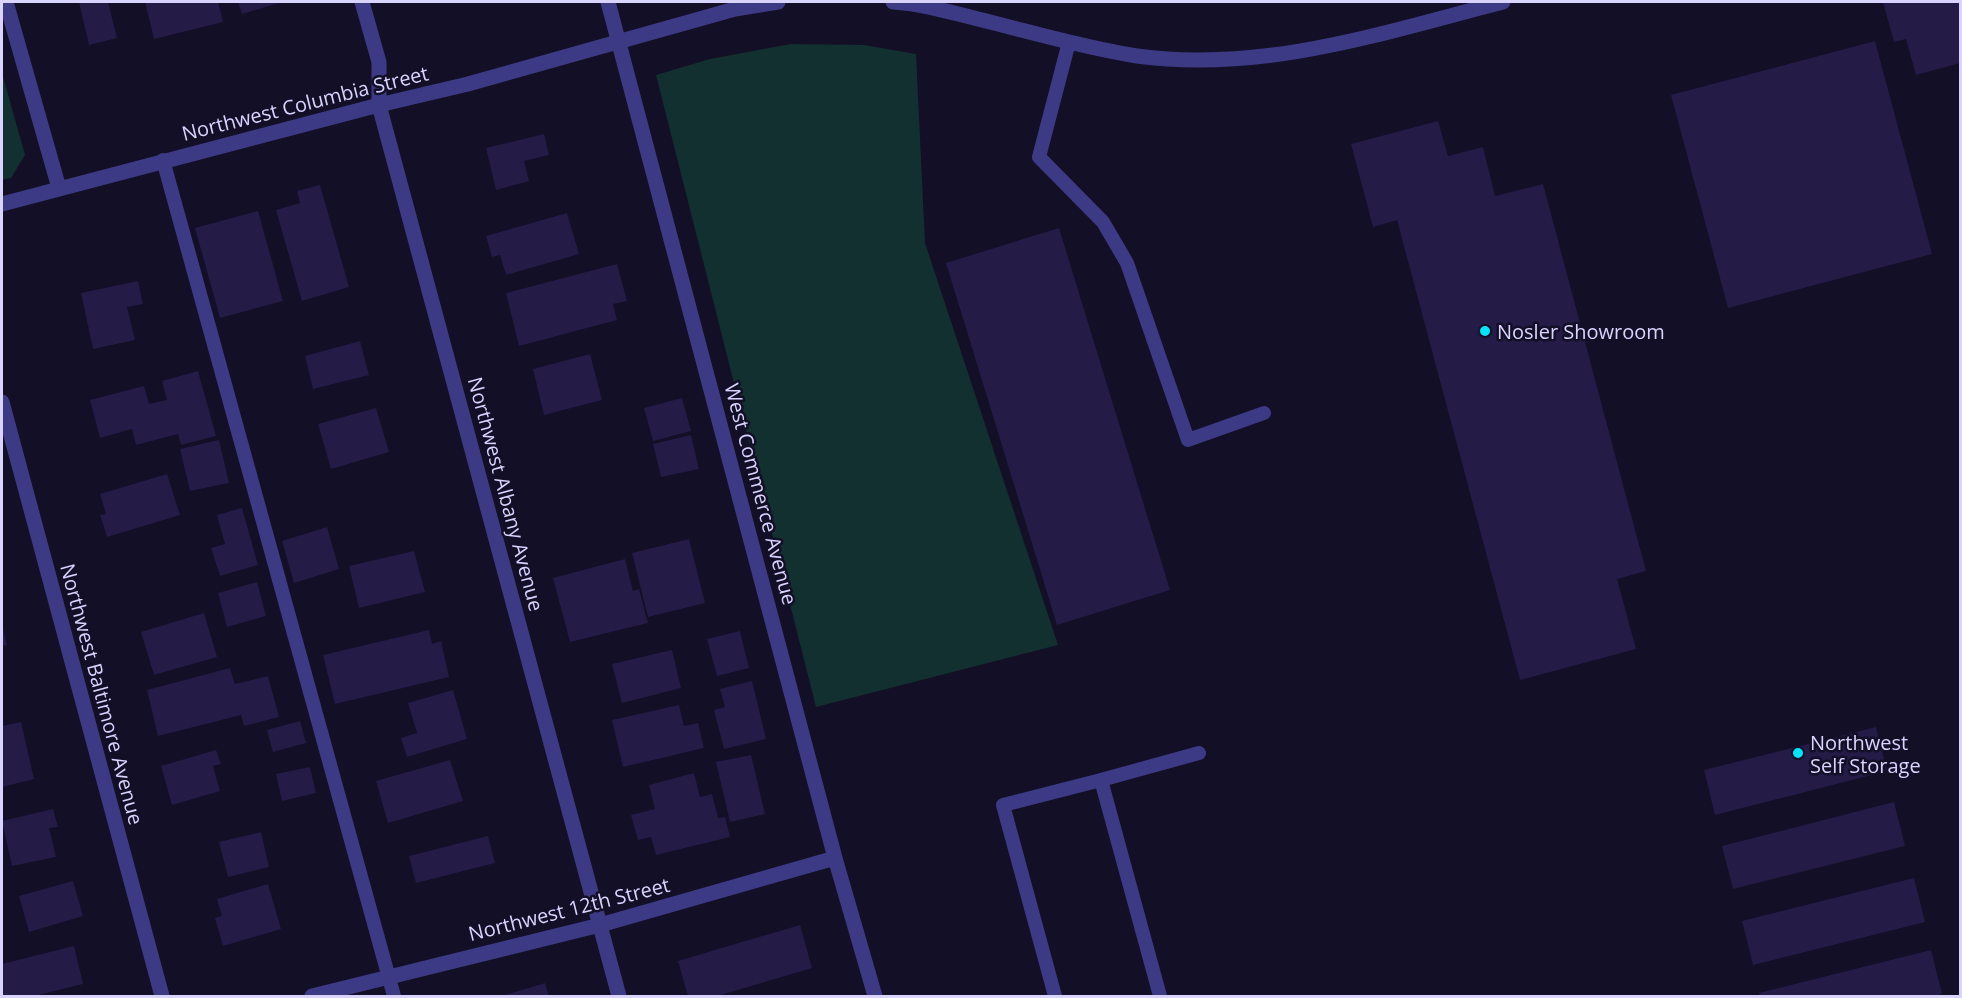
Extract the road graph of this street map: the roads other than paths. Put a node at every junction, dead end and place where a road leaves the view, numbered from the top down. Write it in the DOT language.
graph roads {
  1 [pos="6,2"];
  2 [pos="362,2"];
  3 [pos="608,2"];
  4 [pos="778,2"];
  5 [pos="893,2"];
  6 [pos="1503,2"];
  7 [pos="620,42"];
  8 [pos="1069,42"];
  9 [pos="379,105"];
  10 [pos="163,160"];
  11 [pos="58,188"];
  12 [pos="2,204"];
  13 [pos="2,402"];
  14 [pos="1264,413"];
  15 [pos="1199,753"];
  16 [pos="1101,780"];
  17 [pos="835,858"];
  18 [pos="600,925"];
  19 [pos="389,976"];
  20 [pos="162,996"];
  21 [pos="312,996"];
  22 [pos="394,996"];
  23 [pos="619,996"];
  24 [pos="875,996"];
  25 [pos="1055,996"];
  26 [pos="1160,996"];
  1 -- 11 [label="street"];
  2 -- 9 [label="street, Northwest Albany Avenue"];
  3 -- 7 [label="street, West Commerce Avenue"];
  4 -- 7 [label="street, Northwest Columbia Street"];
  5 -- 8 [label="street"];
  6 -- 8 [label="street"];
  7 -- 9 [label="street, Northwest Columbia Street"];
  7 -- 17 [label="street, West Commerce Avenue"];
  8 -- 14 [label="lane"];
  9 -- 10 [label="street, Northwest Columbia Street"];
  9 -- 18 [label="street, Northwest Albany Avenue"];
  10 -- 11 [label="street, Northwest Columbia Street"];
  10 -- 19 [label="lane"];
  11 -- 12 [label="street, Northwest Columbia Street"];
  13 -- 20 [label="street, Northwest Baltimore Avenue"];
  15 -- 16 [label="lane"];
  16 -- 25 [label="lane"];
  16 -- 26 [label="lane"];
  17 -- 18 [label="street, Northwest 12th Street"];
  17 -- 24 [label="street, West Commerce Avenue"];
  18 -- 19 [label="street, Northwest 12th Street"];
  18 -- 23 [label="street, Northwest Albany Avenue"];
  19 -- 21 [label="street, Northwest 12th Street"];
  19 -- 22 [label="lane"];
}
